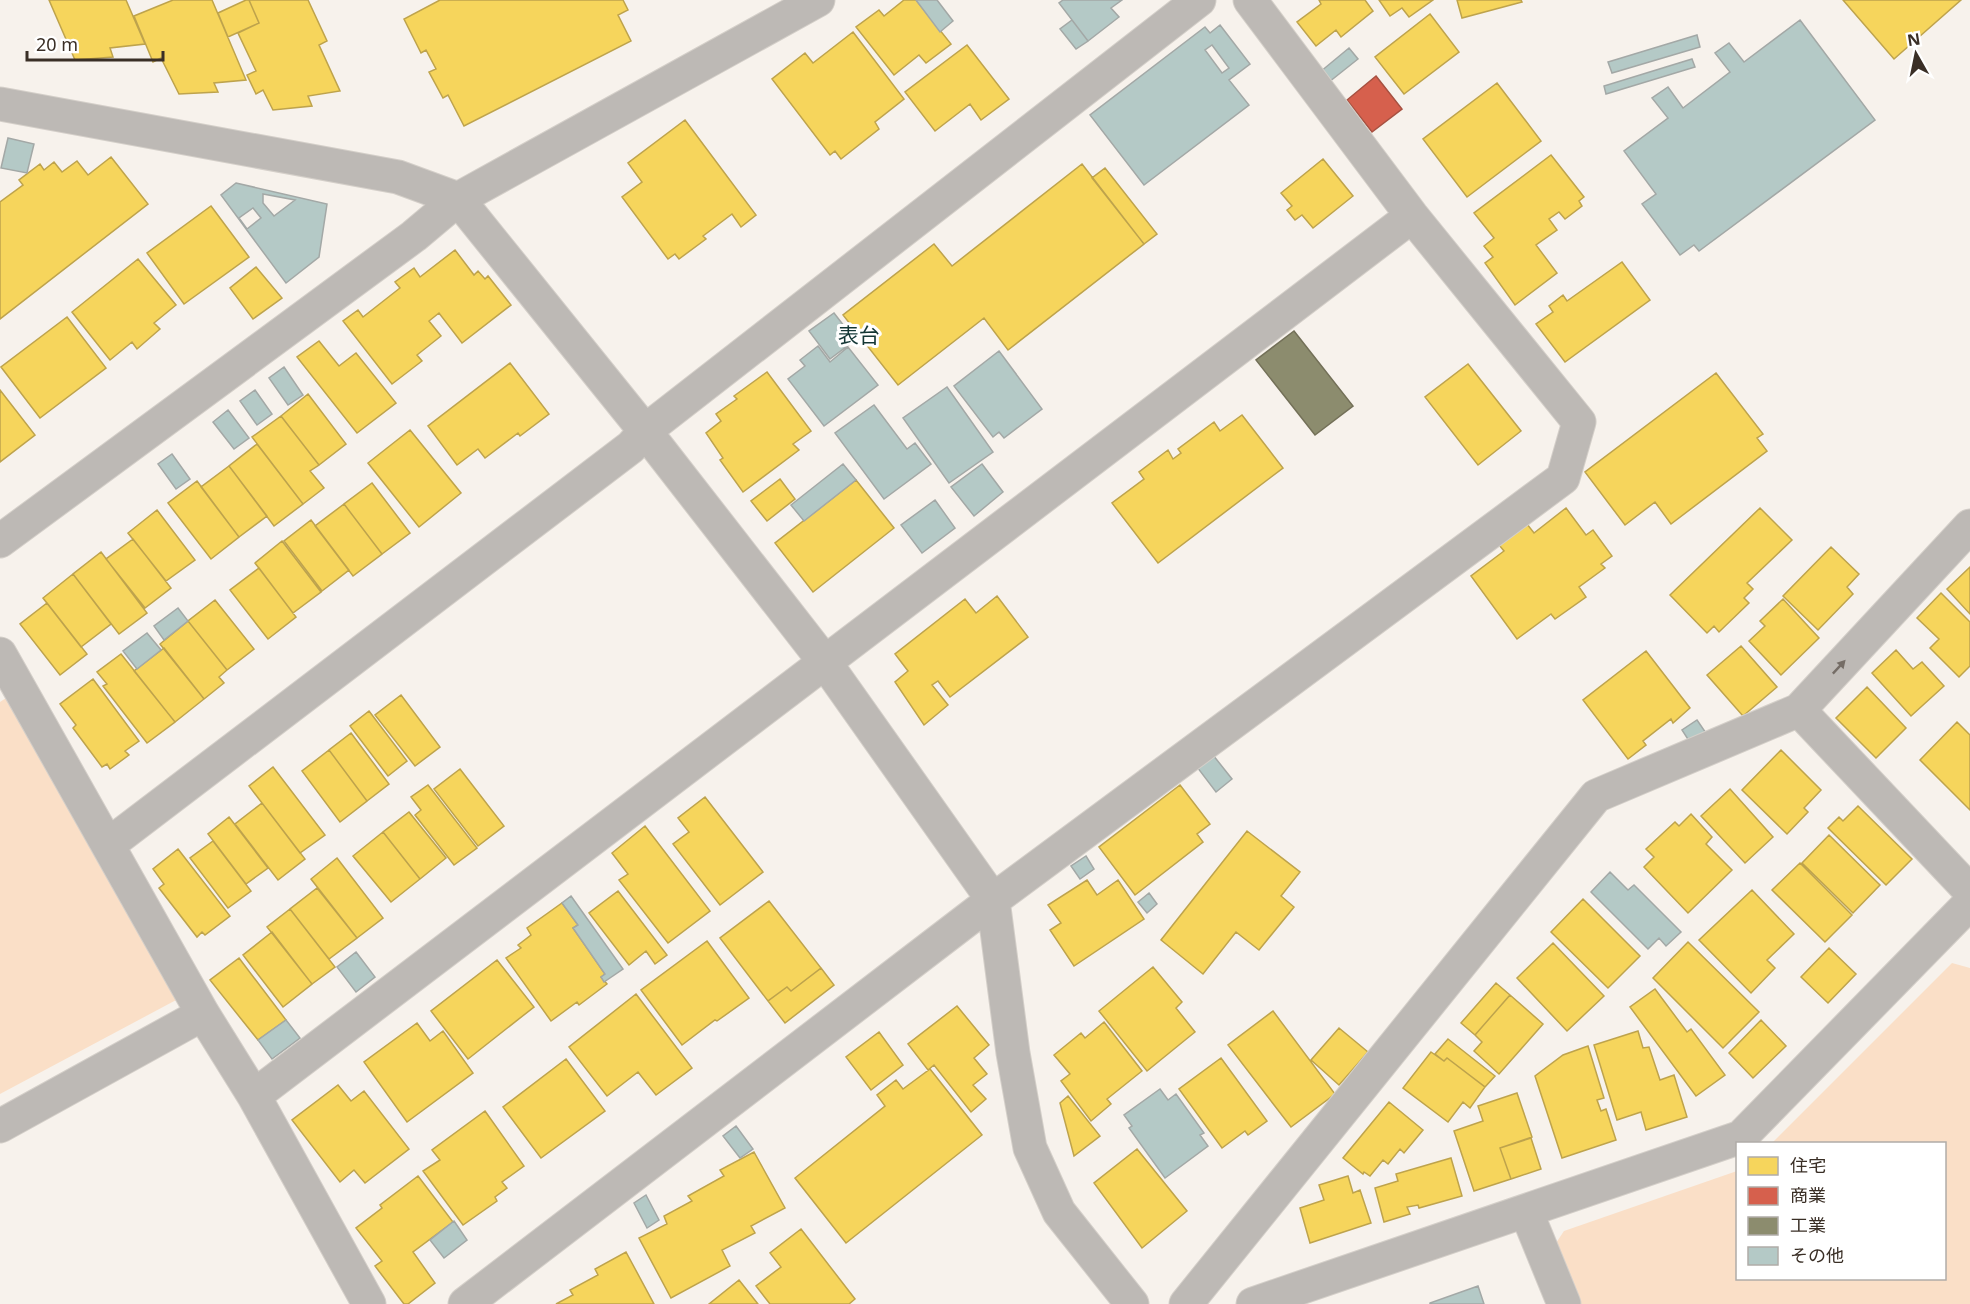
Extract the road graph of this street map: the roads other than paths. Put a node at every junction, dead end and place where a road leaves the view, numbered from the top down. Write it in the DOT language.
graph roads {
  1 [pos="818,0"];
  2 [pos="1199,0"];
  3 [pos="1250,0"];
  4 [pos="0,104"];
  5 [pos="458,200"];
  6 [pos="1412,216"];
  7 [pos="645,431"];
  8 [pos="1970,526"];
  9 [pos="0,541"];
  10 [pos="1,660"];
  11 [pos="824,661"];
  12 [pos="1799,710"];
  13 [pos="108,845"];
  14 [pos="1970,891"];
  15 [pos="993,900"];
  16 [pos="1970,903"];
  17 [pos="203,1014"];
  18 [pos="254,1096"];
  19 [pos="0,1126"];
  20 [pos="1526,1210"];
  21 [pos="369,1304"];
  22 [pos="465,1304"];
  23 [pos="1132,1304"];
  24 [pos="1186,1304"];
  25 [pos="1253,1304"];
  26 [pos="1564,1304"];
  1 -- 5 [label="street"];
  2 -- 7 [label="street"];
  3 -- 6 [label="street"];
  4 -- 5 [label="street"];
  5 -- 7 [label="street"];
  5 -- 9 [label="street"];
  6 -- 11 [label="street"];
  6 -- 15 [label="street"];
  7 -- 11 [label="street"];
  7 -- 13 [label="street"];
  12 -- 8 [label="street, one-way"];
  10 -- 13 [label="street"];
  11 -- 15 [label="street"];
  11 -- 18 [label="street"];
  12 -- 14 [label="street"];
  12 -- 24 [label="street"];
  13 -- 17 [label="street"];
  15 -- 22 [label="street"];
  15 -- 23 [label="street"];
  16 -- 20 [label="street"];
  17 -- 18 [label="street"];
  17 -- 19 [label="street"];
  18 -- 21 [label="street"];
  20 -- 25 [label="street"];
  20 -- 26 [label="street"];
}
